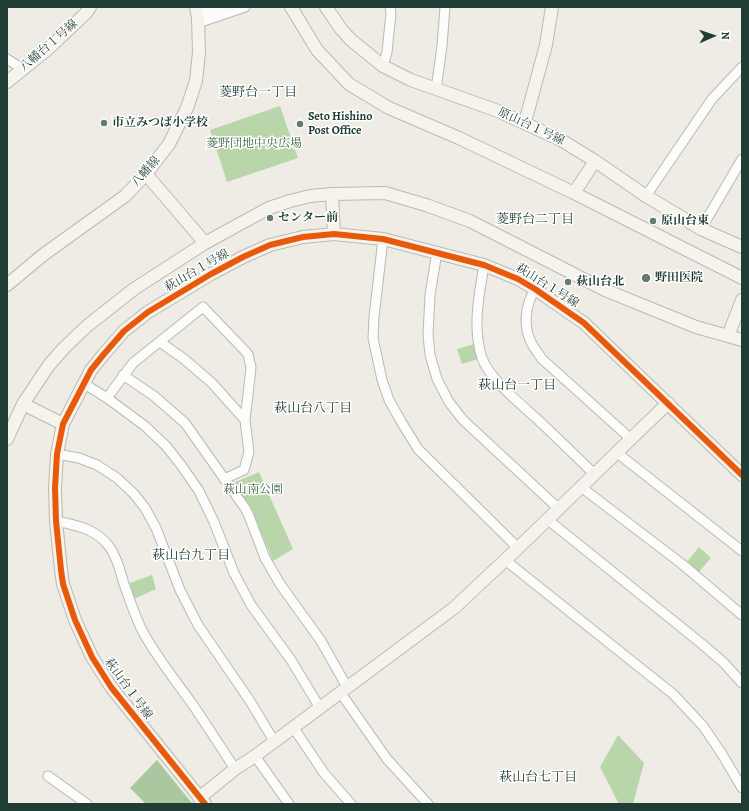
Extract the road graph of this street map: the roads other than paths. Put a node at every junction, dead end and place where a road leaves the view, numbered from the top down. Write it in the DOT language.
graph roads {
  1 [pos="90,7"];
  2 [pos="222,7"];
  3 [pos="245,7"];
  4 [pos="290,7"];
  5 [pos="326,7"];
  6 [pos="390,7"];
  7 [pos="445,7"];
  8 [pos="552,7"];
  9 [pos="197,15"];
  10 [pos="7,59"];
  11 [pos="383,66"];
  12 [pos="742,67"];
  13 [pos="23,69"];
  14 [pos="7,82"];
  15 [pos="436,89"];
  16 [pos="525,122"];
  17 [pos="742,159"];
  18 [pos="595,161"];
  19 [pos="146,174"];
  20 [pos="574,193"];
  21 [pos="332,194"];
  22 [pos="646,196"];
  23 [pos="701,229"];
  24 [pos="334,234"];
  25 [pos="383,239"];
  26 [pos="206,243"];
  27 [pos="742,247"];
  28 [pos="437,252"];
  29 [pos="484,265"];
  30 [pos="742,278"];
  31 [pos="7,285"];
  32 [pos="535,289"];
  33 [pos="742,300"];
  34 [pos="728,336"];
  35 [pos="742,340"];
  36 [pos="160,342"];
  37 [pos="123,375"];
  38 [pos="84,383"];
  39 [pos="108,398"];
  40 [pos="668,403"];
  41 [pos="23,404"];
  42 [pos="245,420"];
  43 [pos="63,424"];
  44 [pos="7,439"];
  45 [pos="631,439"];
  46 [pos="616,452"];
  47 [pos="57,454"];
  48 [pos="594,474"];
  49 [pos="742,475"];
  50 [pos="224,479"];
  51 [pos="581,487"];
  52 [pos="558,508"];
  53 [pos="547,519"];
  54 [pos="56,521"];
  55 [pos="518,548"];
  56 [pos="742,551"];
  57 [pos="505,560"];
  58 [pos="742,615"];
  59 [pos="742,683"];
  60 [pos="344,690"];
  61 [pos="320,708"];
  62 [pos="293,727"];
  63 [pos="274,741"];
  64 [pos="255,756"];
  65 [pos="235,768"];
  66 [pos="48,776"];
  67 [pos="742,788"];
  68 [pos="202,801"];
  69 [pos="87,804"];
  70 [pos="289,804"];
  71 [pos="351,804"];
  72 [pos="428,804"];
  1 -- 13 [label="street, 八幡台１号線"];
  2 -- 9 [label="street"];
  3 -- 9 [label="street"];
  4 -- 20 [label="street"];
  5 -- 11 [label="street, 原山台１号線"];
  6 -- 11 [label="street"];
  7 -- 15 [label="street"];
  8 -- 16 [label="street"];
  9 -- 19 [label="street, 八幡線"];
  10 -- 13 [label="street"];
  11 -- 15 [label="street, 原山台１号線"];
  12 -- 22 [label="street"];
  13 -- 14 [label="street, 八幡台１号線"];
  15 -- 16 [label="street, 原山台１号線"];
  16 -- 18 [label="street, 原山台１号線"];
  17 -- 23 [label="street"];
  18 -- 20 [label="street"];
  18 -- 22 [label="street, 原山台１号線"];
  19 -- 26 [label="street"];
  19 -- 31 [label="street, 八幡線"];
  20 -- 30 [label="street"];
  21 -- 24 [label="street"];
  21 -- 26 [label="street"];
  21 -- 34 [label="street"];
  22 -- 23 [label="street, 原山台１号線"];
  23 -- 27 [label="street, 原山台１号線"];
  24 -- 25 [label="street, 萩山台１号線"];
  24 -- 38 [label="street, 萩山台１号線"];
  25 -- 28 [label="street, 萩山台１号線"];
  25 -- 55 [label="street"];
  26 -- 41 [label="street"];
  28 -- 29 [label="street, 萩山台１号線"];
  28 -- 52 [label="street"];
  29 -- 32 [label="street, 萩山台１号線"];
  29 -- 48 [label="street"];
  32 -- 40 [label="street, 萩山台１号線"];
  32 -- 45 [label="street"];
  33 -- 34 [label="street"];
  34 -- 35 [label="street"];
  36 -- 37 [label="street"];
  36 -- 42 [label="street"];
  36 -- 42 [label="street"];
  37 -- 39 [label="street"];
  37 -- 50 [label="street"];
  38 -- 39 [label="street"];
  38 -- 43 [label="street, 萩山台１号線"];
  39 -- 61 [label="street"];
  40 -- 45 [label="street"];
  40 -- 49 [label="street, 萩山台１号線"];
  41 -- 43 [label="street"];
  41 -- 44 [label="street"];
  42 -- 50 [label="street"];
  43 -- 47 [label="street, 萩山台１号線"];
  45 -- 46 [label="street"];
  46 -- 48 [label="street"];
  46 -- 56 [label="street"];
  47 -- 54 [label="street, 萩山台１号線"];
  47 -- 63 [label="street"];
  48 -- 51 [label="street"];
  50 -- 60 [label="street"];
  51 -- 52 [label="street"];
  51 -- 58 [label="street"];
  52 -- 53 [label="street"];
  53 -- 55 [label="street"];
  53 -- 59 [label="street"];
  54 -- 65 [label="street"];
  54 -- 68 [label="street, 萩山台１号線"];
  55 -- 57 [label="street"];
  57 -- 60 [label="street"];
  57 -- 67 [label="street"];
  60 -- 61 [label="street"];
  60 -- 72 [label="street"];
  61 -- 62 [label="street"];
  62 -- 63 [label="street"];
  62 -- 71 [label="street"];
  63 -- 64 [label="street"];
  64 -- 65 [label="street"];
  64 -- 70 [label="street"];
  65 -- 68 [label="street"];
  66 -- 69 [label="street"];
}
